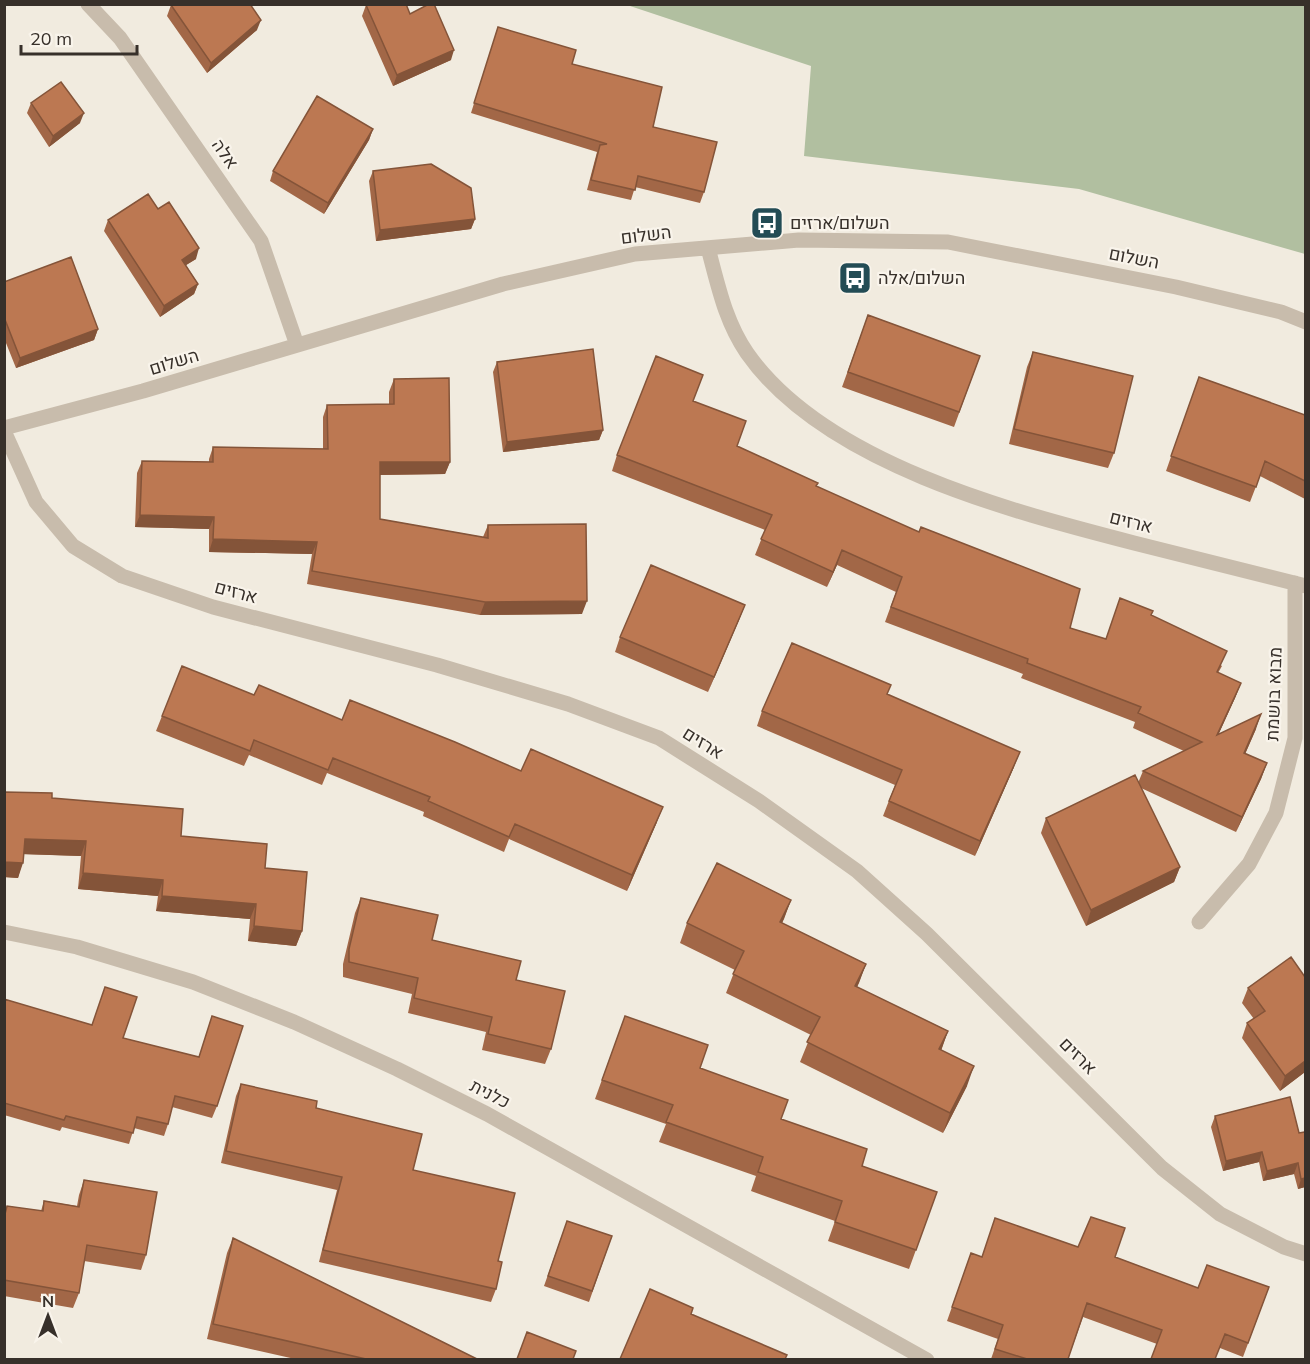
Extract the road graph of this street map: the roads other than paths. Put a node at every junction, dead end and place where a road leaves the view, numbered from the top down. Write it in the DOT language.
graph roads {
  1 [pos="88,4"];
  2 [pos="708,248"];
  3 [pos="1305,322"];
  4 [pos="297,345"];
  5 [pos="4,429"];
  6 [pos="1300,585"];
  7 [pos="1199,922"];
  8 [pos="4,932"];
  9 [pos="1305,1254"];
  10 [pos="927,1359"];
  1 -- 4 [label="street, אלה"];
  2 -- 3 [label="street, השלום"];
  2 -- 4 [label="street, השלום"];
  2 -- 6 [label="street, ארזים"];
  4 -- 5 [label="street, השלום"];
  5 -- 9 [label="street, ארזים"];
  6 -- 7 [label="street, מבוא בושמת"];
  8 -- 10 [label="street, כלנית"];
}
